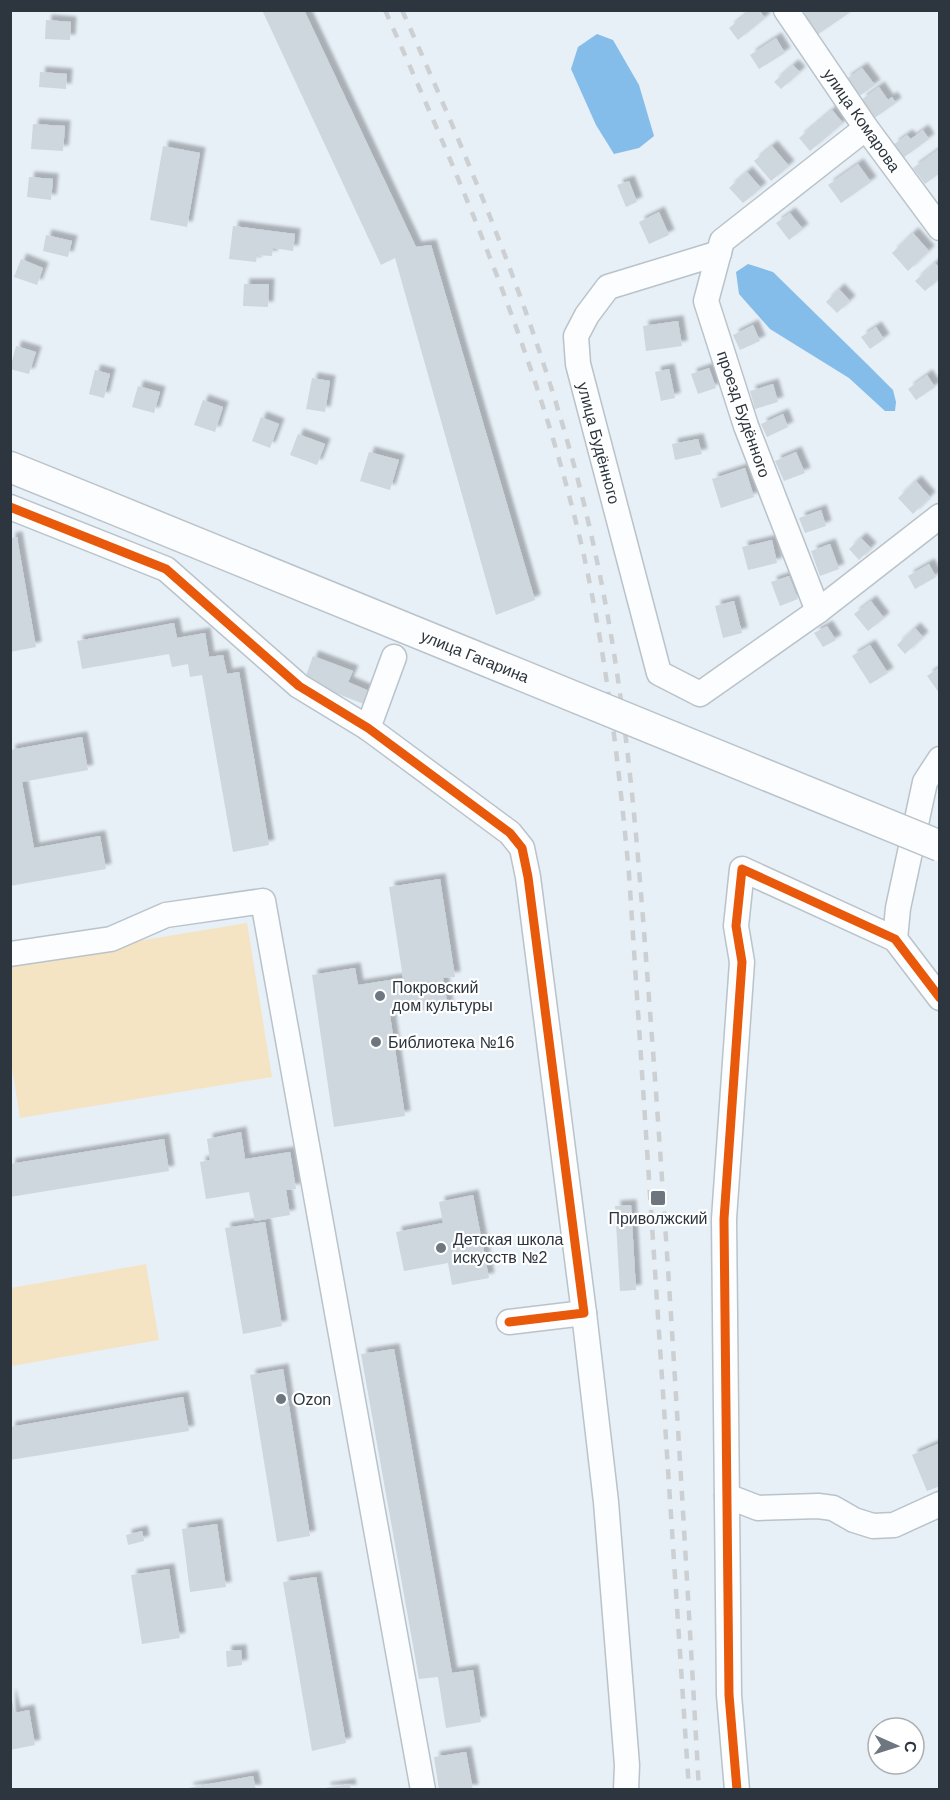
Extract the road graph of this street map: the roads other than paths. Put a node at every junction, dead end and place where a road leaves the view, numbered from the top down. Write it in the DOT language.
graph roads {
  1 [pos="786,10"];
  2 [pos="866,128"];
  3 [pos="939,228"];
  4 [pos="718,253"];
  5 [pos="10,467"];
  6 [pos="10,507"];
  7 [pos="939,516"];
  8 [pos="818,611"];
  9 [pos="394,657"];
  10 [pos="369,728"];
  11 [pos="939,759"];
  12 [pos="939,846"];
  13 [pos="895,939"];
  14 [pos="10,954"];
  15 [pos="939,998"];
  16 [pos="584,1313"];
  17 [pos="509,1322"];
  18 [pos="727,1496"];
  19 [pos="939,1504"];
  20 [pos="423,1790"];
  21 [pos="626,1790"];
  22 [pos="737,1790"];
  1 -- 2 [label="street, улица Комарова"];
  2 -- 3 [label="street, улица Комарова"];
  2 -- 4 [label="street, проезд Будённого"];
  4 -- 8 [label="street, проезд Будённого"];
  4 -- 8 [label="street, улица Будённого"];
  5 -- 12 [label="main road, улица Гагарина, bridge"];
  6 -- 10 [label="street"];
  7 -- 8 [label="street"];
  9 -- 10 [label="street"];
  10 -- 16 [label="street"];
  11 -- 13 [label="street"];
  13 -- 15 [label="street"];
  13 -- 18 [label="street"];
  14 -- 20 [label="street"];
  16 -- 17 [label="street"];
  16 -- 21 [label="street"];
  18 -- 19 [label="street"];
  18 -- 22 [label="street"];
}
